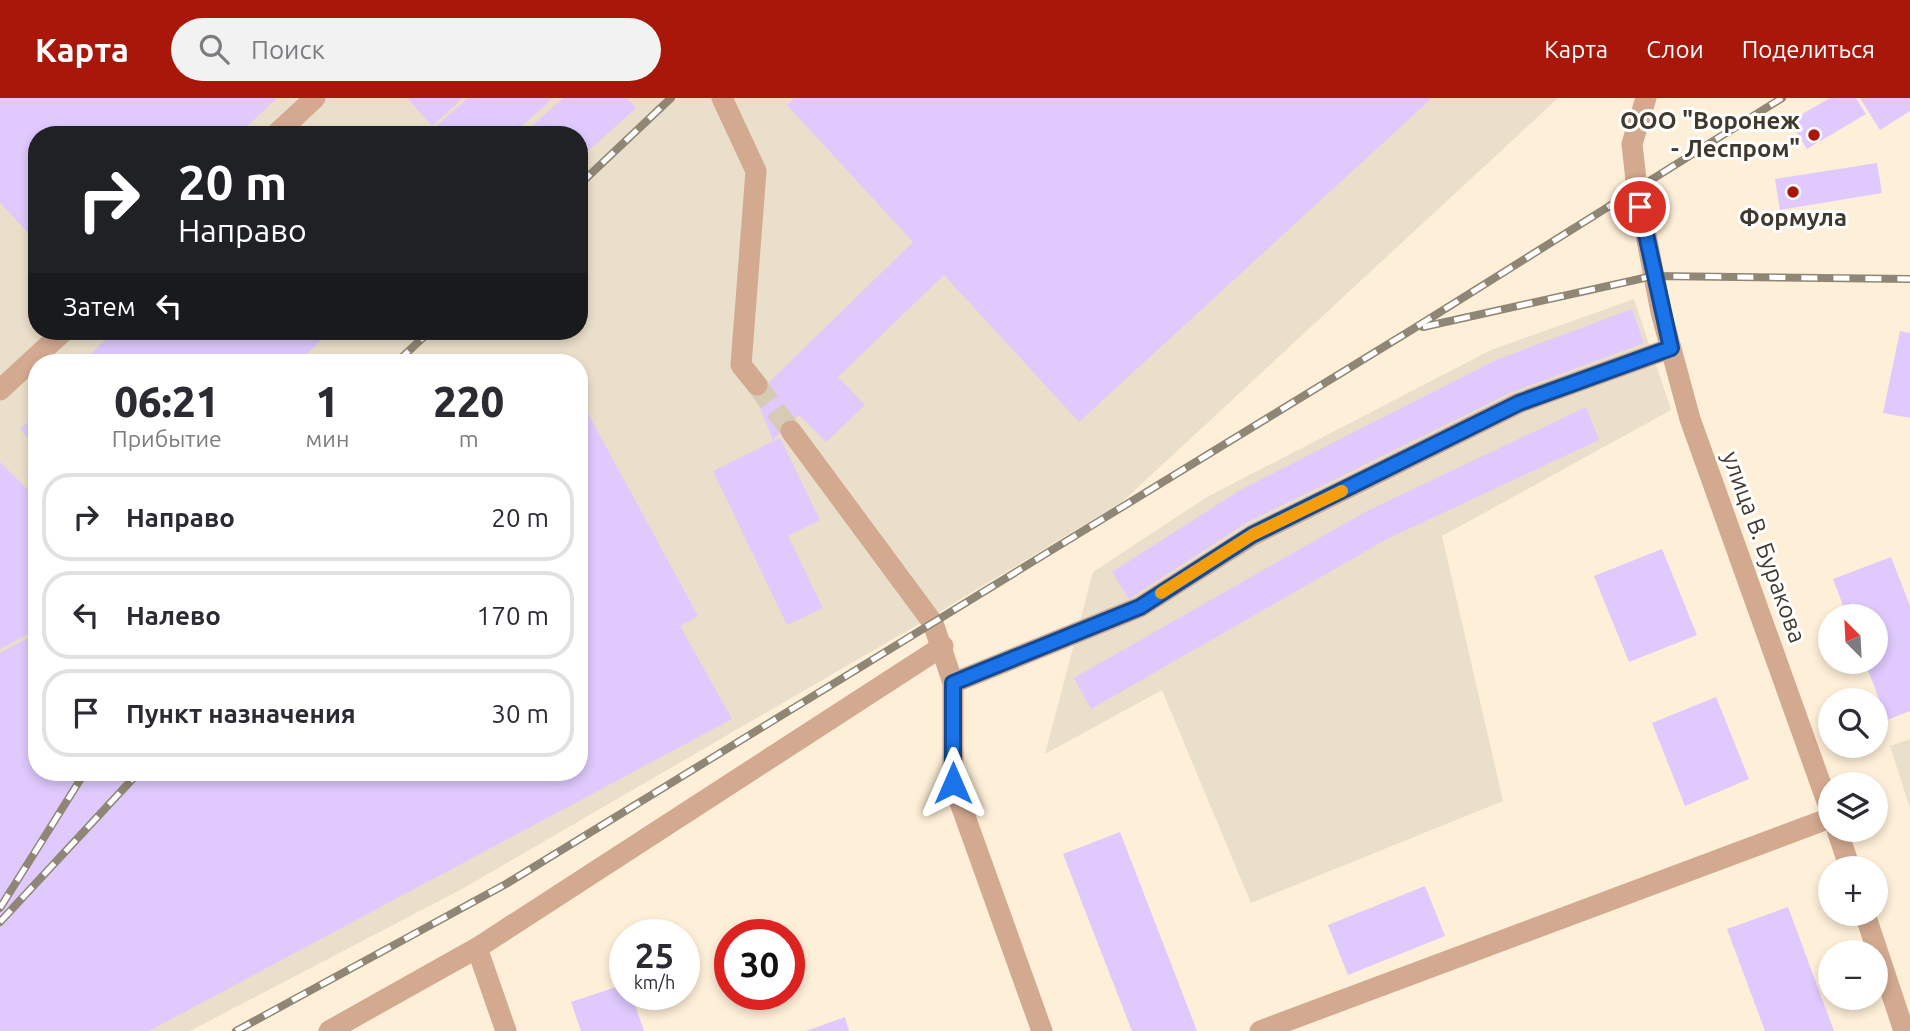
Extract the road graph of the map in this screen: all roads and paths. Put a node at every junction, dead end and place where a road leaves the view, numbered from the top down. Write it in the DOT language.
graph roads {
  1 [pos="315,98"];
  2 [pos="722,98"];
  3 [pos="1646,98"];
  4 [pos="285,126"];
  5 [pos="54,340"];
  6 [pos="1671,348"];
  7 [pos="39,354"];
  8 [pos="28,364"];
  9 [pos="757,385"];
  10 [pos="0,390"];
  11 [pos="791,431"];
  12 [pos="943,646"];
  13 [pos="953,683"];
  14 [pos="1818,776"];
  15 [pos="1818,822"];
  16 [pos="1869,926"];
  17 [pos="477,948"];
  18 [pos="329,1031"];
  19 [pos="506,1031"];
  20 [pos="1042,1031"];
  21 [pos="1260,1031"];
  22 [pos="1904,1031"];
  1 -- 4 [label="street"];
  2 -- 9 [label="street"];
  3 -- 6 [label="street, улица В. Буракова"];
  5 -- 7 [label="street"];
  6 -- 13 [label="street"];
  6 -- 14 [label="street, улица В. Буракова"];
  8 -- 10 [label="street"];
  11 -- 12 [label="street"];
  12 -- 13 [label="street"];
  12 -- 17 [label="street"];
  13 -- 20 [label="street"];
  15 -- 21 [label="street"];
  16 -- 22 [label="street"];
  17 -- 18 [label="street"];
  17 -- 19 [label="street"];
}
